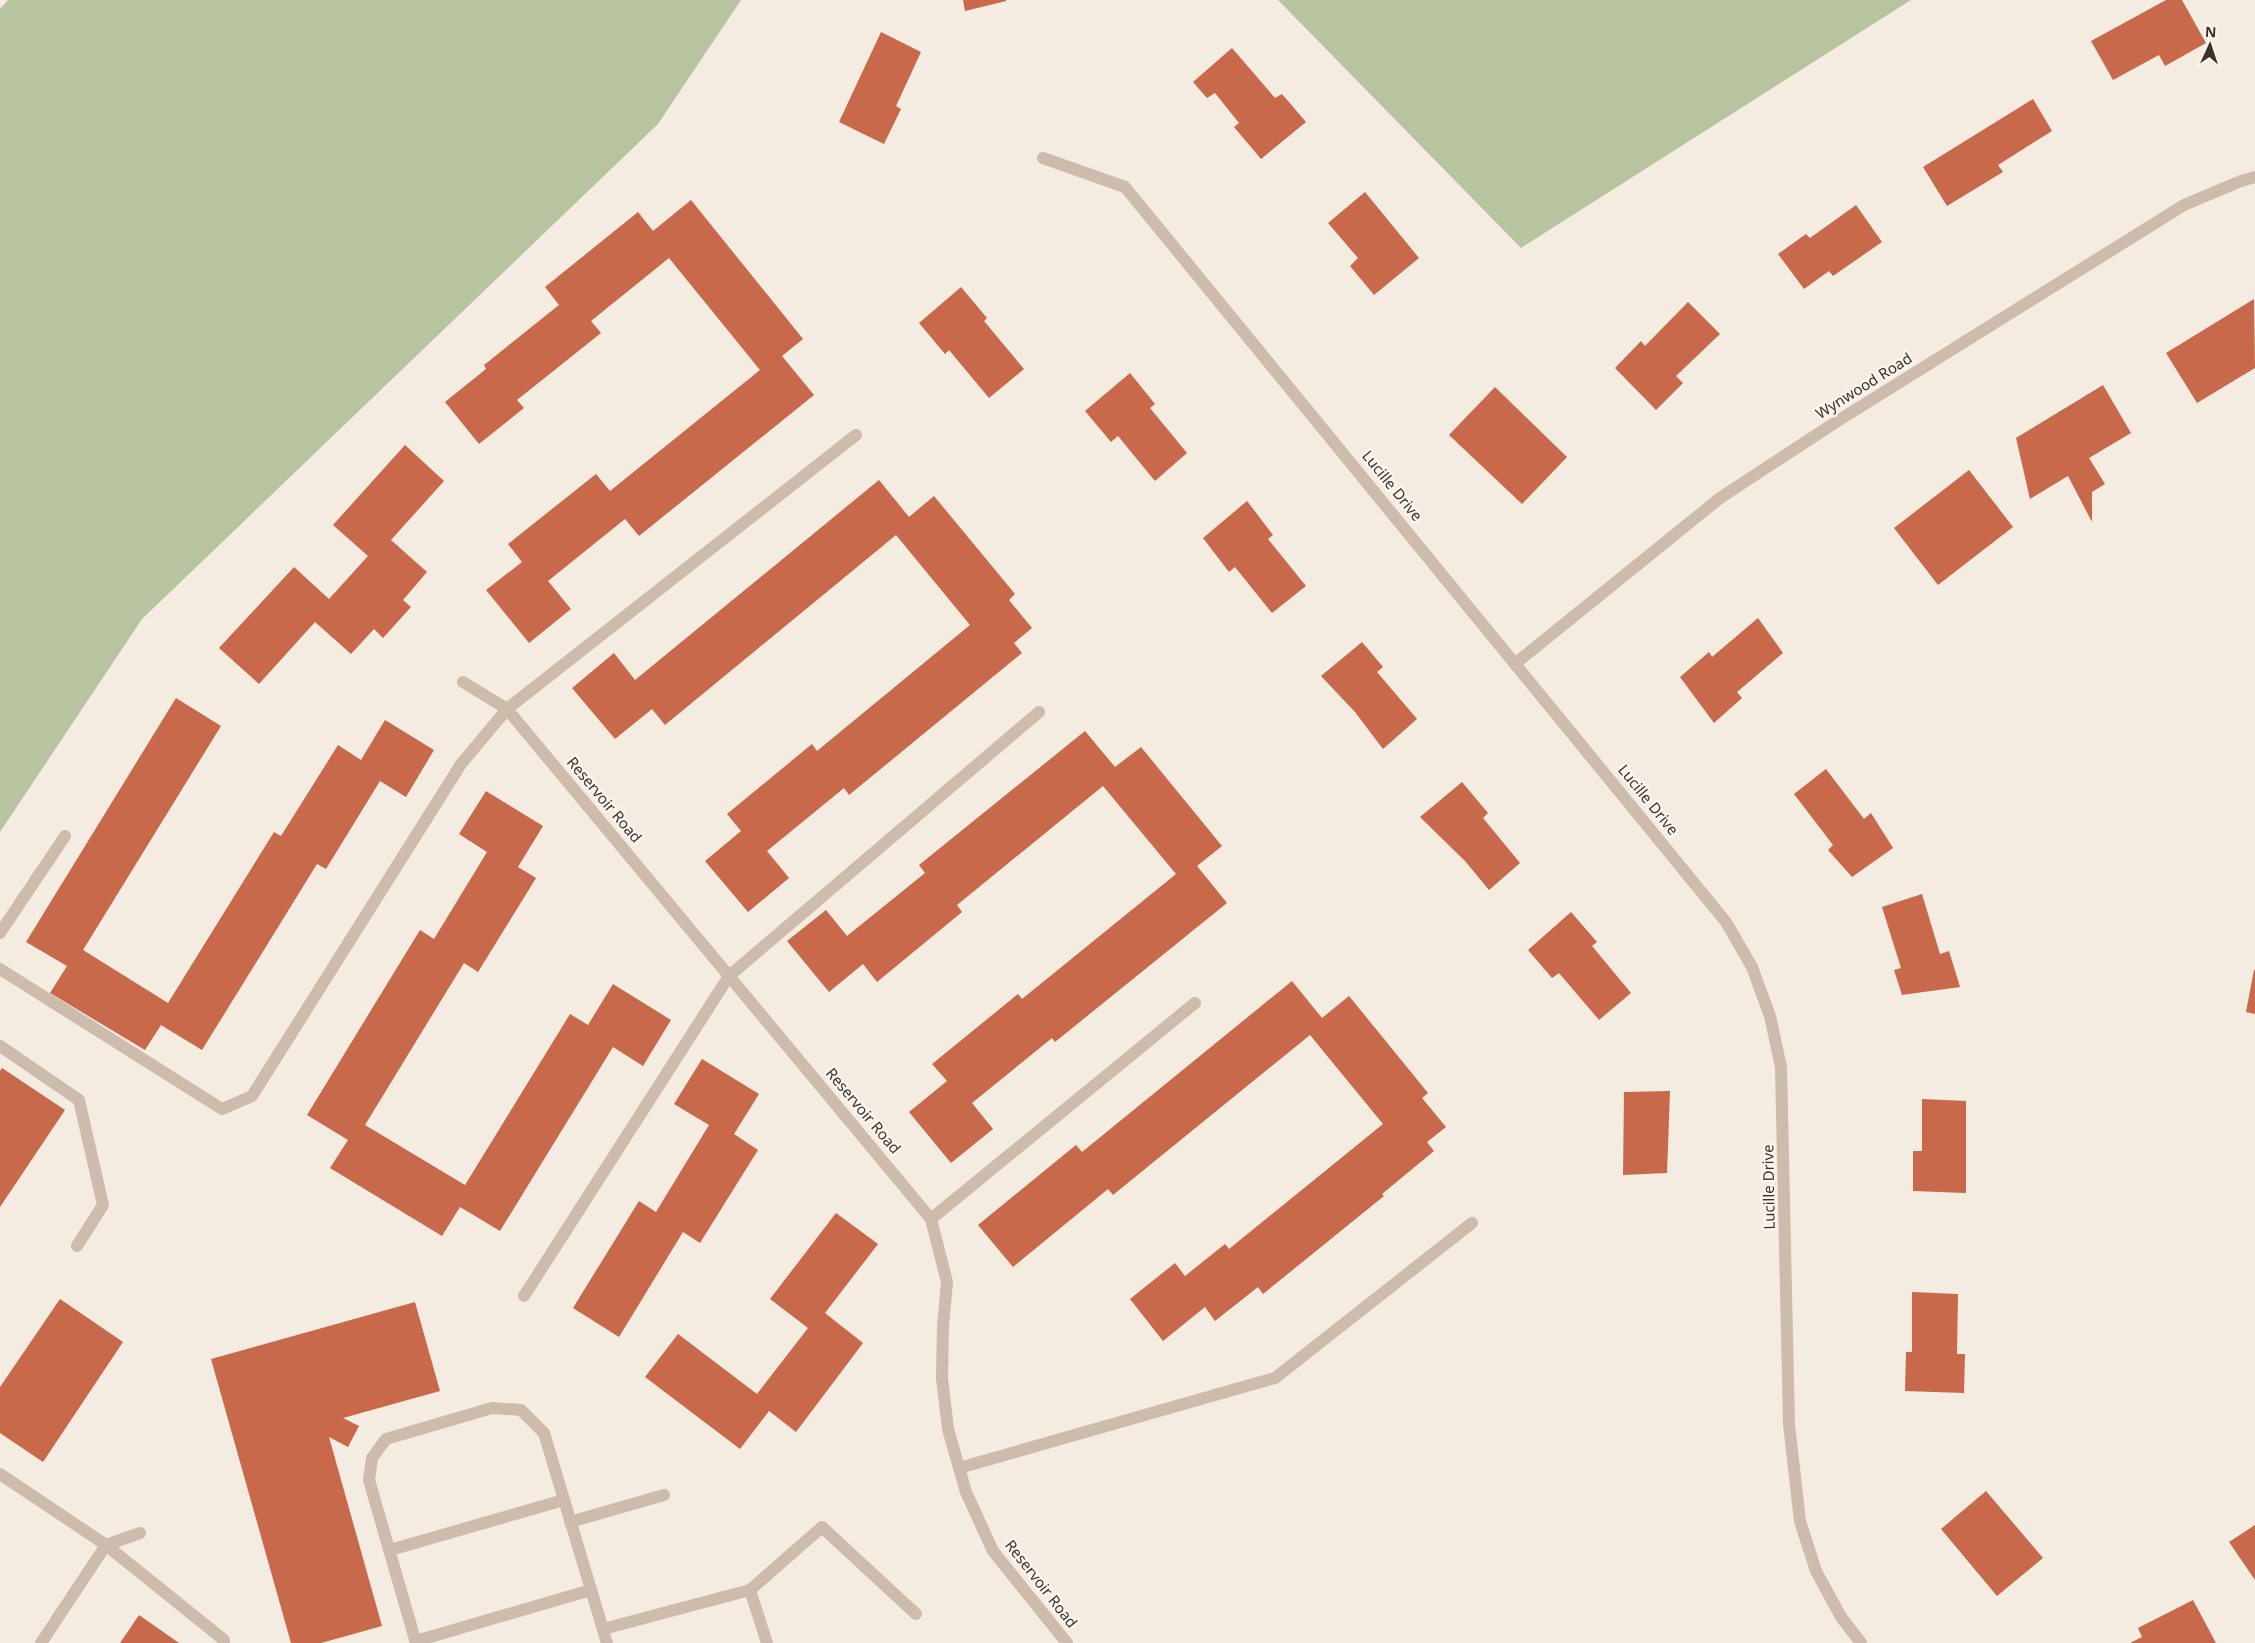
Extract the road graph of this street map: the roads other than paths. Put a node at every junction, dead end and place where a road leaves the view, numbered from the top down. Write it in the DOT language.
graph roads {
  1 [pos="1043,158"];
  2 [pos="2255,177"];
  3 [pos="856,435"];
  4 [pos="1516,663"];
  5 [pos="463,682"];
  6 [pos="507,709"];
  7 [pos="1039,712"];
  8 [pos="65,836"];
  9 [pos="0,933"];
  10 [pos="0,969"];
  11 [pos="729,976"];
  12 [pos="1195,1003"];
  13 [pos="0,1046"];
  14 [pos="931,1219"];
  15 [pos="1472,1223"];
  16 [pos="77,1246"];
  17 [pos="524,1296"];
  18 [pos="959,1468"];
  19 [pos="0,1474"];
  20 [pos="664,1495"];
  21 [pos="564,1500"];
  22 [pos="570,1522"];
  23 [pos="140,1532"];
  24 [pos="106,1545"];
  25 [pos="390,1550"];
  26 [pos="591,1590"];
  27 [pos="750,1590"];
  28 [pos="916,1614"];
  29 [pos="603,1629"];
  30 [pos="416,1642"];
  31 [pos="41,1643"];
  32 [pos="224,1643"];
  33 [pos="607,1643"];
  34 [pos="767,1643"];
  35 [pos="1067,1643"];
  36 [pos="1861,1643"];
  1 -- 4 [label="street, Lucille Drive"];
  2 -- 4 [label="street, Wynwood Road"];
  3 -- 6 [label="street"];
  4 -- 36 [label="street, Lucille Drive"];
  5 -- 6 [label="street, Reservoir Road"];
  6 -- 10 [label="street"];
  6 -- 11 [label="street, Reservoir Road"];
  7 -- 11 [label="street"];
  8 -- 9 [label="street"];
  11 -- 14 [label="street, Reservoir Road"];
  11 -- 17 [label="street"];
  12 -- 14 [label="street"];
  13 -- 16 [label="street"];
  14 -- 18 [label="street, Reservoir Road"];
  15 -- 18 [label="street"];
  18 -- 35 [label="street, Reservoir Road"];
  19 -- 24 [label="street"];
  20 -- 22 [label="street"];
  21 -- 22 [label="street"];
  21 -- 25 [label="street"];
  21 -- 25 [label="street"];
  22 -- 26 [label="street"];
  23 -- 24 [label="street"];
  24 -- 31 [label="street"];
  24 -- 32 [label="street"];
  25 -- 30 [label="street"];
  26 -- 29 [label="street"];
  26 -- 30 [label="street"];
  27 -- 28 [label="street"];
  27 -- 29 [label="street"];
  27 -- 34 [label="street"];
  29 -- 33 [label="street"];
}
